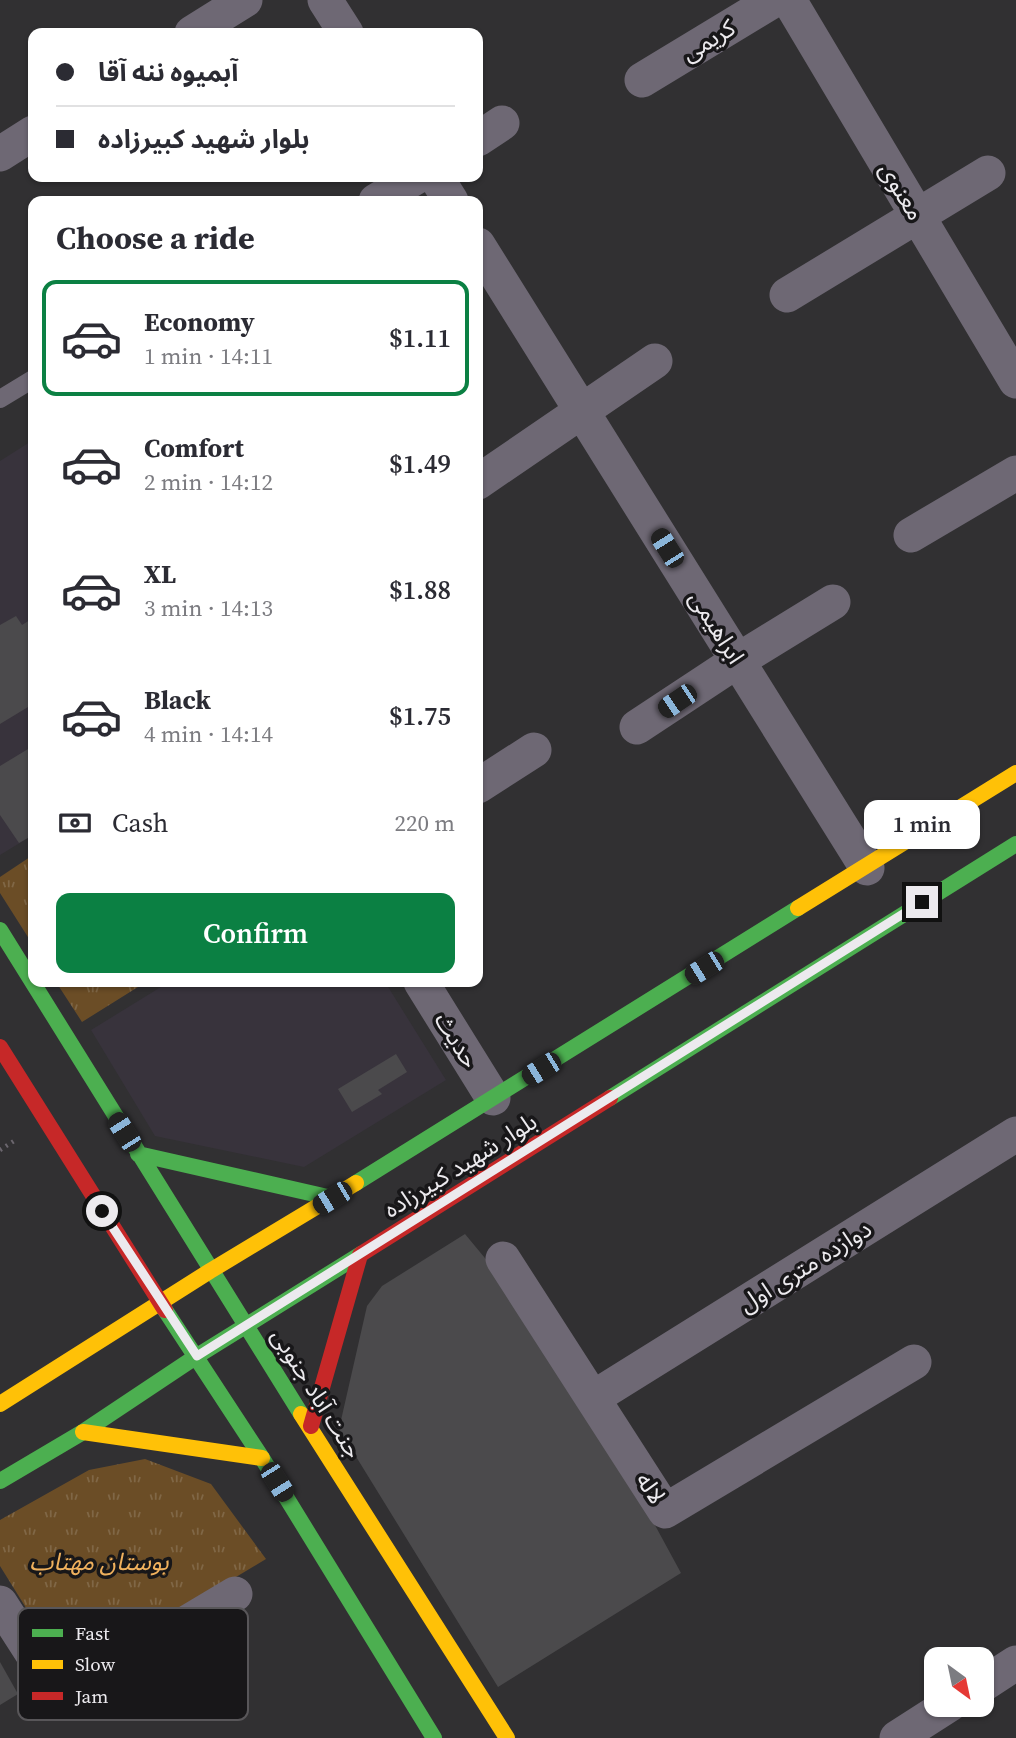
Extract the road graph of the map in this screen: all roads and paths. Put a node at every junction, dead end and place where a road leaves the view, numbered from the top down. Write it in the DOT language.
graph roads {
  1 [pos="245,0"];
  2 [pos="325,0"];
  3 [pos="774,0"];
  4 [pos="789,0"];
  5 [pos="200,28"];
  6 [pos="343,28"];
  7 [pos="642,80"];
  8 [pos="28,136"];
  9 [pos="0,154"];
  10 [pos="988,173"];
  11 [pos="408,182"];
  12 [pos="384,196"];
  13 [pos="917,216"];
  14 [pos="483,253"];
  15 [pos="787,295"];
  16 [pos="655,361"];
  17 [pos="1016,381"];
  18 [pos="28,382"];
  19 [pos="0,399"];
  20 [pos="582,412"];
  21 [pos="1016,473"];
  22 [pos="483,479"];
  23 [pos="911,536"];
  24 [pos="833,602"];
  25 [pos="737,661"];
  26 [pos="637,727"];
  27 [pos="534,750"];
  28 [pos="1016,773"];
  29 [pos="483,783"];
  30 [pos="1016,844"];
  31 [pos="867,868"];
  32 [pos="0,930"];
  33 [pos="28,975"];
  34 [pos="35,987"];
  35 [pos="424,987"];
  36 [pos="0,1047"];
  37 [pos="493,1098"];
  38 [pos="1016,1134"];
  39 [pos="138,1154"];
  40 [pos="332,1198"];
  41 [pos="359,1255"];
  42 [pos="503,1259"];
  43 [pos="210,1271"];
  44 [pos="161,1304"];
  45 [pos="246,1325"];
  46 [pos="197,1356"];
  47 [pos="914,1362"];
  48 [pos="593,1398"];
  49 [pos="0,1404"];
  50 [pos="311,1426"];
  51 [pos="83,1432"];
  52 [pos="262,1458"];
  53 [pos="0,1481"];
  54 [pos="235,1594"];
  55 [pos="0,1603"];
  56 [pos="212,1608"];
  57 [pos="18,1631"];
  58 [pos="1016,1663"];
  59 [pos="994,1677"];
  60 [pos="930,1717"];
  61 [pos="435,1738"];
  62 [pos="508,1738"];
  63 [pos="897,1738"];
  1 -- 5 [label="street"];
  2 -- 6 [label="street"];
  3 -- 7 [label="street, کریمی"];
  4 -- 13 [label="street, معنوی"];
  8 -- 9 [label="street"];
  10 -- 13 [label="street"];
  11 -- 12 [label="street"];
  13 -- 15 [label="street"];
  13 -- 17 [label="street, معنوی"];
  14 -- 20 [label="street, ابراهیمی"];
  16 -- 20 [label="street"];
  18 -- 19 [label="lane"];
  20 -- 22 [label="street"];
  20 -- 25 [label="street, ابراهیمی"];
  21 -- 23 [label="street"];
  24 -- 25 [label="street"];
  25 -- 26 [label="street"];
  25 -- 31 [label="street, ابراهیمی"];
  27 -- 29 [label="street"];
  28 -- 31 [label="main road, بلوار شهید کبیرزاده"];
  30 -- 41 [label="main road, بلوار شهید کبیرزاده"];
  31 -- 37 [label="main road, بلوار شهید کبیرزاده"];
  32 -- 33 [label="main road, جنت آباد جنوبی"];
  34 -- 39 [label="main road, جنت آباد جنوبی"];
  35 -- 37 [label="street, حدیث"];
  36 -- 44 [label="main road"];
  37 -- 40 [label="main road, بلوار شهید کبیرزاده"];
  38 -- 48 [label="street, دوازده متری اول"];
  39 -- 40 [label="main road"];
  39 -- 43 [label="main road, جنت آباد جنوبی"];
  40 -- 43 [label="main road, بلوار شهید کبیرزاده"];
  41 -- 45 [label="main road, بلوار شهید کبیرزاده"];
  41 -- 50 [label="main road"];
  42 -- 48 [label="street, لاله"];
  43 -- 44 [label="main road, بلوار شهید کبیرزاده"];
  43 -- 45 [label="main road, جنت آباد جنوبی"];
  44 -- 46 [label="main road"];
  44 -- 49 [label="main road, بلوار شهید کبیرزاده"];
  45 -- 46 [label="main road, بلوار شهید کبیرزاده"];
  45 -- 50 [label="main road, جنت آباد جنوبی"];
  46 -- 51 [label="main road, بلوار شهید کبیرزاده"];
  46 -- 52 [label="main road"];
  47 -- 48 [label="street, لاله"];
  50 -- 62 [label="main road, جنت آباد جنوبی"];
  51 -- 52 [label="main road"];
  51 -- 53 [label="main road, بلوار شهید کبیرزاده"];
  52 -- 61 [label="main road"];
  54 -- 56 [label="street"];
  55 -- 57 [label="street"];
  58 -- 59 [label="street"];
  60 -- 63 [label="street"];
}
